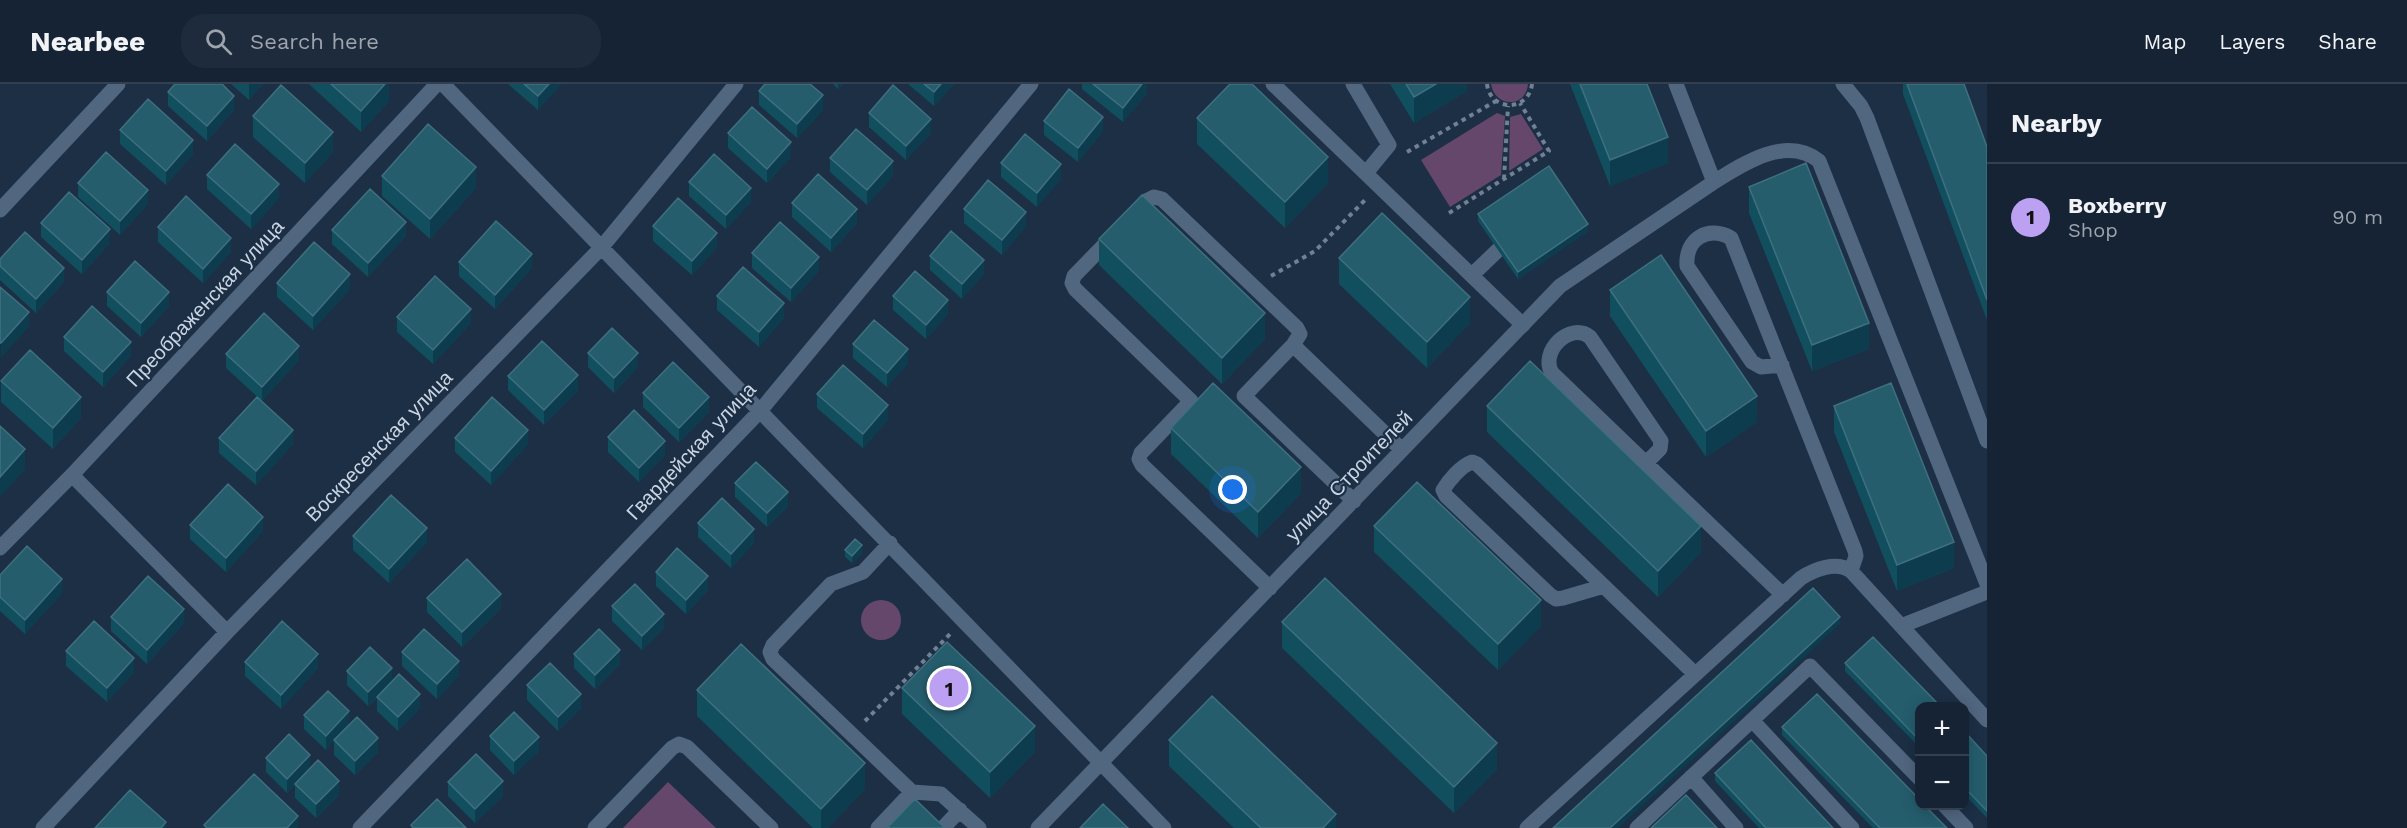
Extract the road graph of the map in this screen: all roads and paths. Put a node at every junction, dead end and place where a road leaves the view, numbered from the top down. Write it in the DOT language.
graph roads {
  1 [pos="118,84"];
  2 [pos="437,84"];
  3 [pos="443,84"];
  4 [pos="736,84"];
  5 [pos="1031,84"];
  6 [pos="1273,84"];
  7 [pos="1353,84"];
  8 [pos="1487,84"];
  9 [pos="1532,84"];
  10 [pos="1676,84"];
  11 [pos="1846,85"];
  12 [pos="1520,103"];
  13 [pos="1508,106"];
  14 [pos="1366,173"];
  15 [pos="1504,179"];
  16 [pos="1714,182"];
  17 [pos="0,210"];
  18 [pos="1449,213"];
  19 [pos="601,248"];
  20 [pos="1498,250"];
  21 [pos="1473,275"];
  22 [pos="1524,324"];
  23 [pos="1293,345"];
  24 [pos="1782,365"];
  25 [pos="760,411"];
  26 [pos="1987,441"];
  27 [pos="1402,450"];
  28 [pos="1646,463"];
  29 [pos="72,475"];
  30 [pos="1354,501"];
  31 [pos="890,543"];
  32 [pos="0,548"];
  33 [pos="1851,571"];
  34 [pos="1987,584"];
  35 [pos="1604,586"];
  36 [pos="1270,588"];
  37 [pos="1987,592"];
  38 [pos="1783,595"];
  39 [pos="963,620"];
  40 [pos="1901,626"];
  41 [pos="227,632"];
  42 [pos="1695,674"];
  43 [pos="1752,720"];
  44 [pos="1987,720"];
  45 [pos="852,735"];
  46 [pos="1100,763"];
  47 [pos="1915,774"];
  48 [pos="1691,777"];
  49 [pos="912,792"];
  50 [pos="960,810"];
  51 [pos="1949,810"];
  52 [pos="43,828"];
  53 [pos="360,828"];
  54 [pos="596,828"];
  55 [pos="771,828"];
  56 [pos="878,828"];
  57 [pos="943,828"];
  58 [pos="979,828"];
  59 [pos="1038,828"];
  60 [pos="1164,828"];
  61 [pos="1527,828"];
  62 [pos="1637,828"];
  63 [pos="1736,828"];
  64 [pos="1852,828"];
  65 [pos="1966,828"];
  1 -- 17 [label="street"];
  2 -- 29 [label="street, Преображенская улица"];
  3 -- 19 [label="street"];
  4 -- 19 [label="street, Воскресенская улица"];
  5 -- 25 [label="street, Гвардейская улица"];
  6 -- 14 [label="street"];
  7 -- 14 [label="street"];
  8 -- 13 [label="path"];
  9 -- 12 [label="path"];
  10 -- 16 [label="street"];
  11 -- 26 [label="street"];
  12 -- 13 [label="path"];
  12 -- 15 [label="path"];
  13 -- 15 [label="path"];
  14 -- 21 [label="street"];
  15 -- 18 [label="path"];
  16 -- 22 [label="street, улица Строителей"];
  16 -- 34 [label="street, улица Строителей"];
  19 -- 25 [label="street"];
  19 -- 41 [label="street, Воскресенская улица"];
  20 -- 21 [label="street"];
  21 -- 22 [label="street"];
  22 -- 27 [label="street, улица Строителей"];
  23 -- 27 [label="street"];
  23 -- 30 [label="street"];
  23 -- 36 [label="street"];
  24 -- 24 [label="street"];
  24 -- 33 [label="street"];
  25 -- 31 [label="street"];
  25 -- 53 [label="street, Гвардейская улица"];
  27 -- 30 [label="street, улица Строителей"];
  28 -- 28 [label="street"];
  28 -- 38 [label="street"];
  29 -- 32 [label="street, Преображенская улица"];
  29 -- 41 [label="street"];
  30 -- 36 [label="street, улица Строителей"];
  31 -- 39 [label="street"];
  31 -- 45 [label="street"];
  33 -- 38 [label="street"];
  33 -- 40 [label="street"];
  35 -- 35 [label="street"];
  35 -- 42 [label="street"];
  36 -- 46 [label="street, улица Строителей"];
  37 -- 40 [label="street"];
  38 -- 42 [label="street"];
  39 -- 45 [label="path"];
  39 -- 46 [label="street"];
  40 -- 44 [label="street"];
  41 -- 52 [label="street, Воскресенская улица"];
  42 -- 61 [label="street"];
  43 -- 47 [label="street"];
  43 -- 48 [label="street"];
  43 -- 64 [label="street"];
  45 -- 49 [label="street"];
  46 -- 59 [label="street, улица Строителей"];
  46 -- 60 [label="street"];
  48 -- 62 [label="street"];
  48 -- 63 [label="street"];
  49 -- 50 [label="street"];
  49 -- 56 [label="street"];
  50 -- 57 [label="street"];
  50 -- 58 [label="street"];
  51 -- 65 [label="street"];
  54 -- 55 [label="street"];
}
